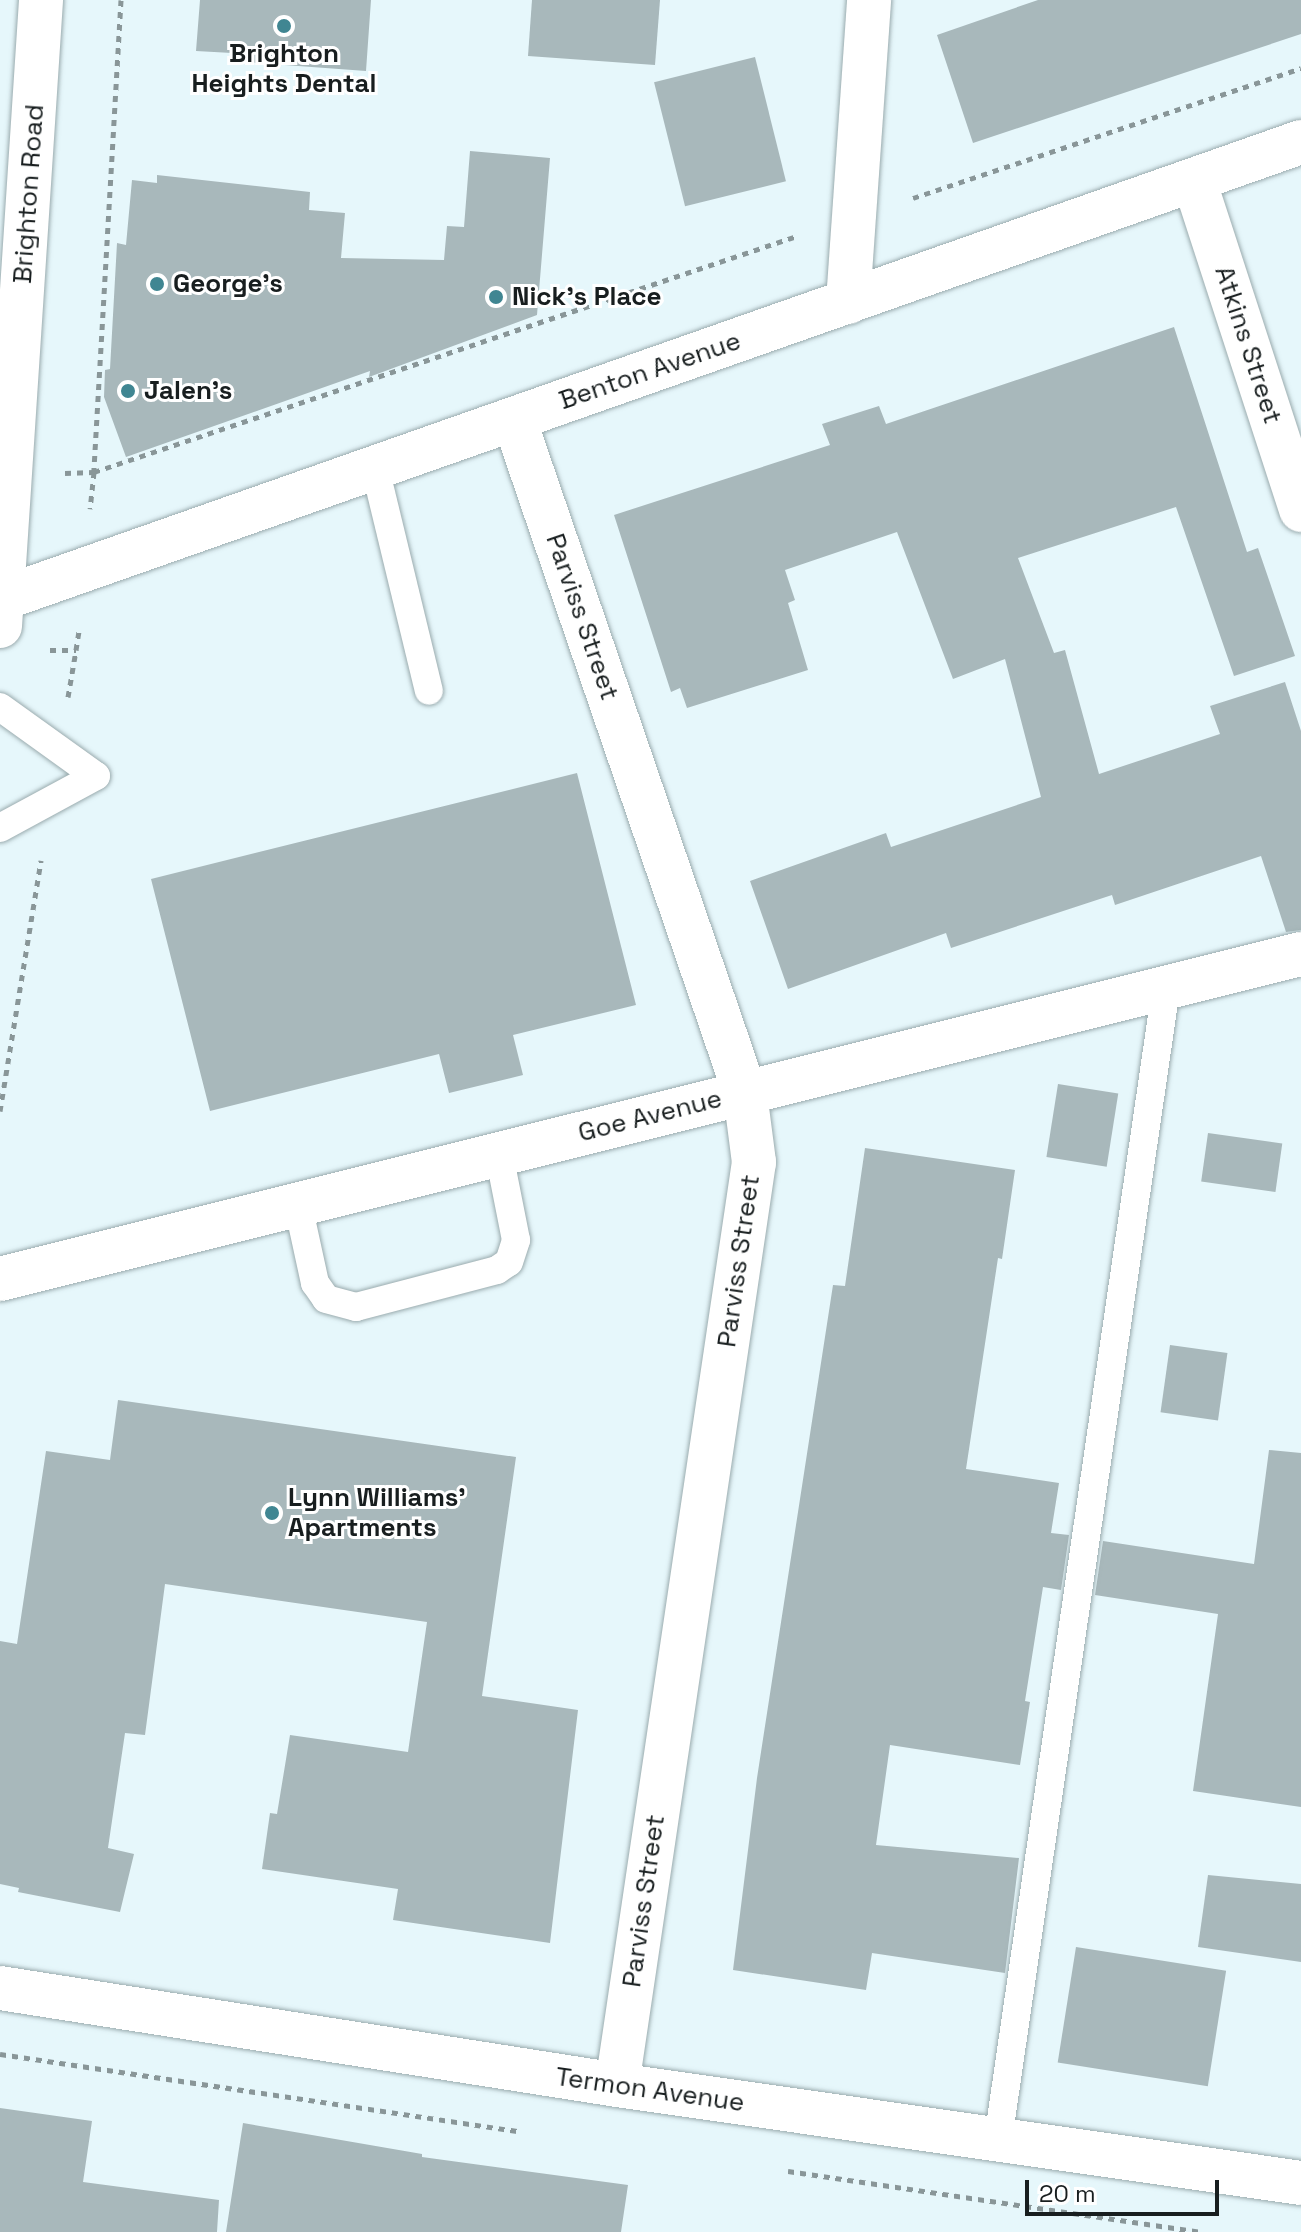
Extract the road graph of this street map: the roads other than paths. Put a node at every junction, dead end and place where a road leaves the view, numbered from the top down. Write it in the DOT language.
graph roads {
  1 [pos="41,0"];
  2 [pos="869,0"];
  3 [pos="1301,142"];
  4 [pos="1194,180"];
  5 [pos="848,302"];
  6 [pos="514,419"];
  7 [pos="375,468"];
  8 [pos="1301,510"];
  9 [pos="1,607"];
  10 [pos="429,691"];
  11 [pos="0,707"];
  12 [pos="0,828"];
  13 [pos="1301,954"];
  14 [pos="1166,988"];
  15 [pos="745,1093"];
  16 [pos="499,1154"];
  17 [pos="298,1205"];
  18 [pos="0,1279"];
  19 [pos="0,1988"];
  20 [pos="617,2085"];
  21 [pos="998,2140"];
  22 [pos="1301,2183"];
  1 -- 9 [label="street, Brighton Road"];
  2 -- 5 [label="street"];
  3 -- 4 [label="street, Benton Avenue"];
  4 -- 5 [label="street, Benton Avenue"];
  4 -- 8 [label="street, Atkins Street"];
  5 -- 6 [label="street, Benton Avenue"];
  6 -- 7 [label="street, Benton Avenue"];
  6 -- 15 [label="street, Parviss Street"];
  7 -- 9 [label="street, Benton Avenue"];
  7 -- 10 [label="lane"];
  11 -- 12 [label="lane"];
  13 -- 14 [label="street, Goe Avenue"];
  14 -- 15 [label="street, Goe Avenue"];
  14 -- 21 [label="lane"];
  15 -- 16 [label="street, Goe Avenue"];
  15 -- 20 [label="street, Parviss Street"];
  16 -- 17 [label="street, Goe Avenue"];
  16 -- 17 [label="lane"];
  17 -- 18 [label="street, Goe Avenue"];
  19 -- 20 [label="street, Termon Avenue"];
  20 -- 21 [label="street, Termon Avenue"];
  21 -- 22 [label="street, Termon Avenue"];
}
